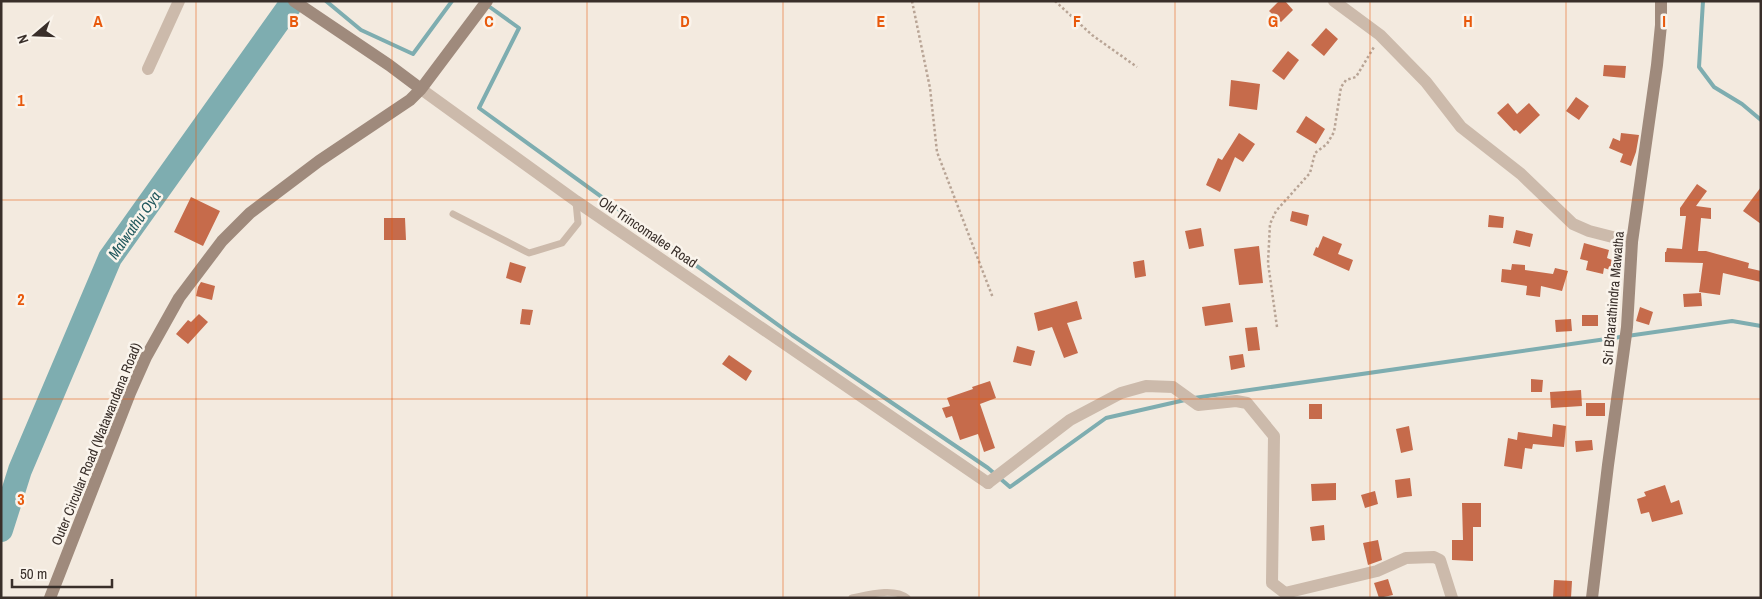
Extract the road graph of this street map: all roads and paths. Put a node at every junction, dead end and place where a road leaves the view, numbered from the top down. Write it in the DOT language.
graph roads {
  1 [pos="179,1"];
  2 [pos="294,1"];
  3 [pos="486,1"];
  4 [pos="912,1"];
  5 [pos="1055,1"];
  6 [pos="1334,1"];
  7 [pos="1660,1"];
  8 [pos="1380,35"];
  9 [pos="1137,67"];
  10 [pos="148,69"];
  11 [pos="421,89"];
  12 [pos="576,201"];
  13 [pos="453,214"];
  14 [pos="1632,242"];
  15 [pos="993,298"];
  16 [pos="1277,326"];
  17 [pos="50,598"];
  18 [pos="852,598"];
  19 [pos="907,598"];
  20 [pos="1452,598"];
  21 [pos="1592,598"];
  1 -- 10 [label="street"];
  2 -- 11 [label="main road, Old Trincomalee Road"];
  3 -- 11 [label="main road, Outer Circular Road (Watawandana Road)"];
  4 -- 15 [label="path"];
  5 -- 9 [label="path"];
  6 -- 8 [label="street"];
  7 -- 14 [label="main road, Sri Bharathindra Mawatha"];
  8 -- 14 [label="street"];
  8 -- 16 [label="path"];
  11 -- 12 [label="street, Old Trincomalee Road"];
  11 -- 17 [label="main road, Outer Circular Road (Watawandana Road)"];
  12 -- 13 [label="lane"];
  12 -- 20 [label="street, Old Trincomalee Road"];
  14 -- 21 [label="main road, Sri Bharathindra Mawatha"];
  18 -- 19 [label="lane"];
}
